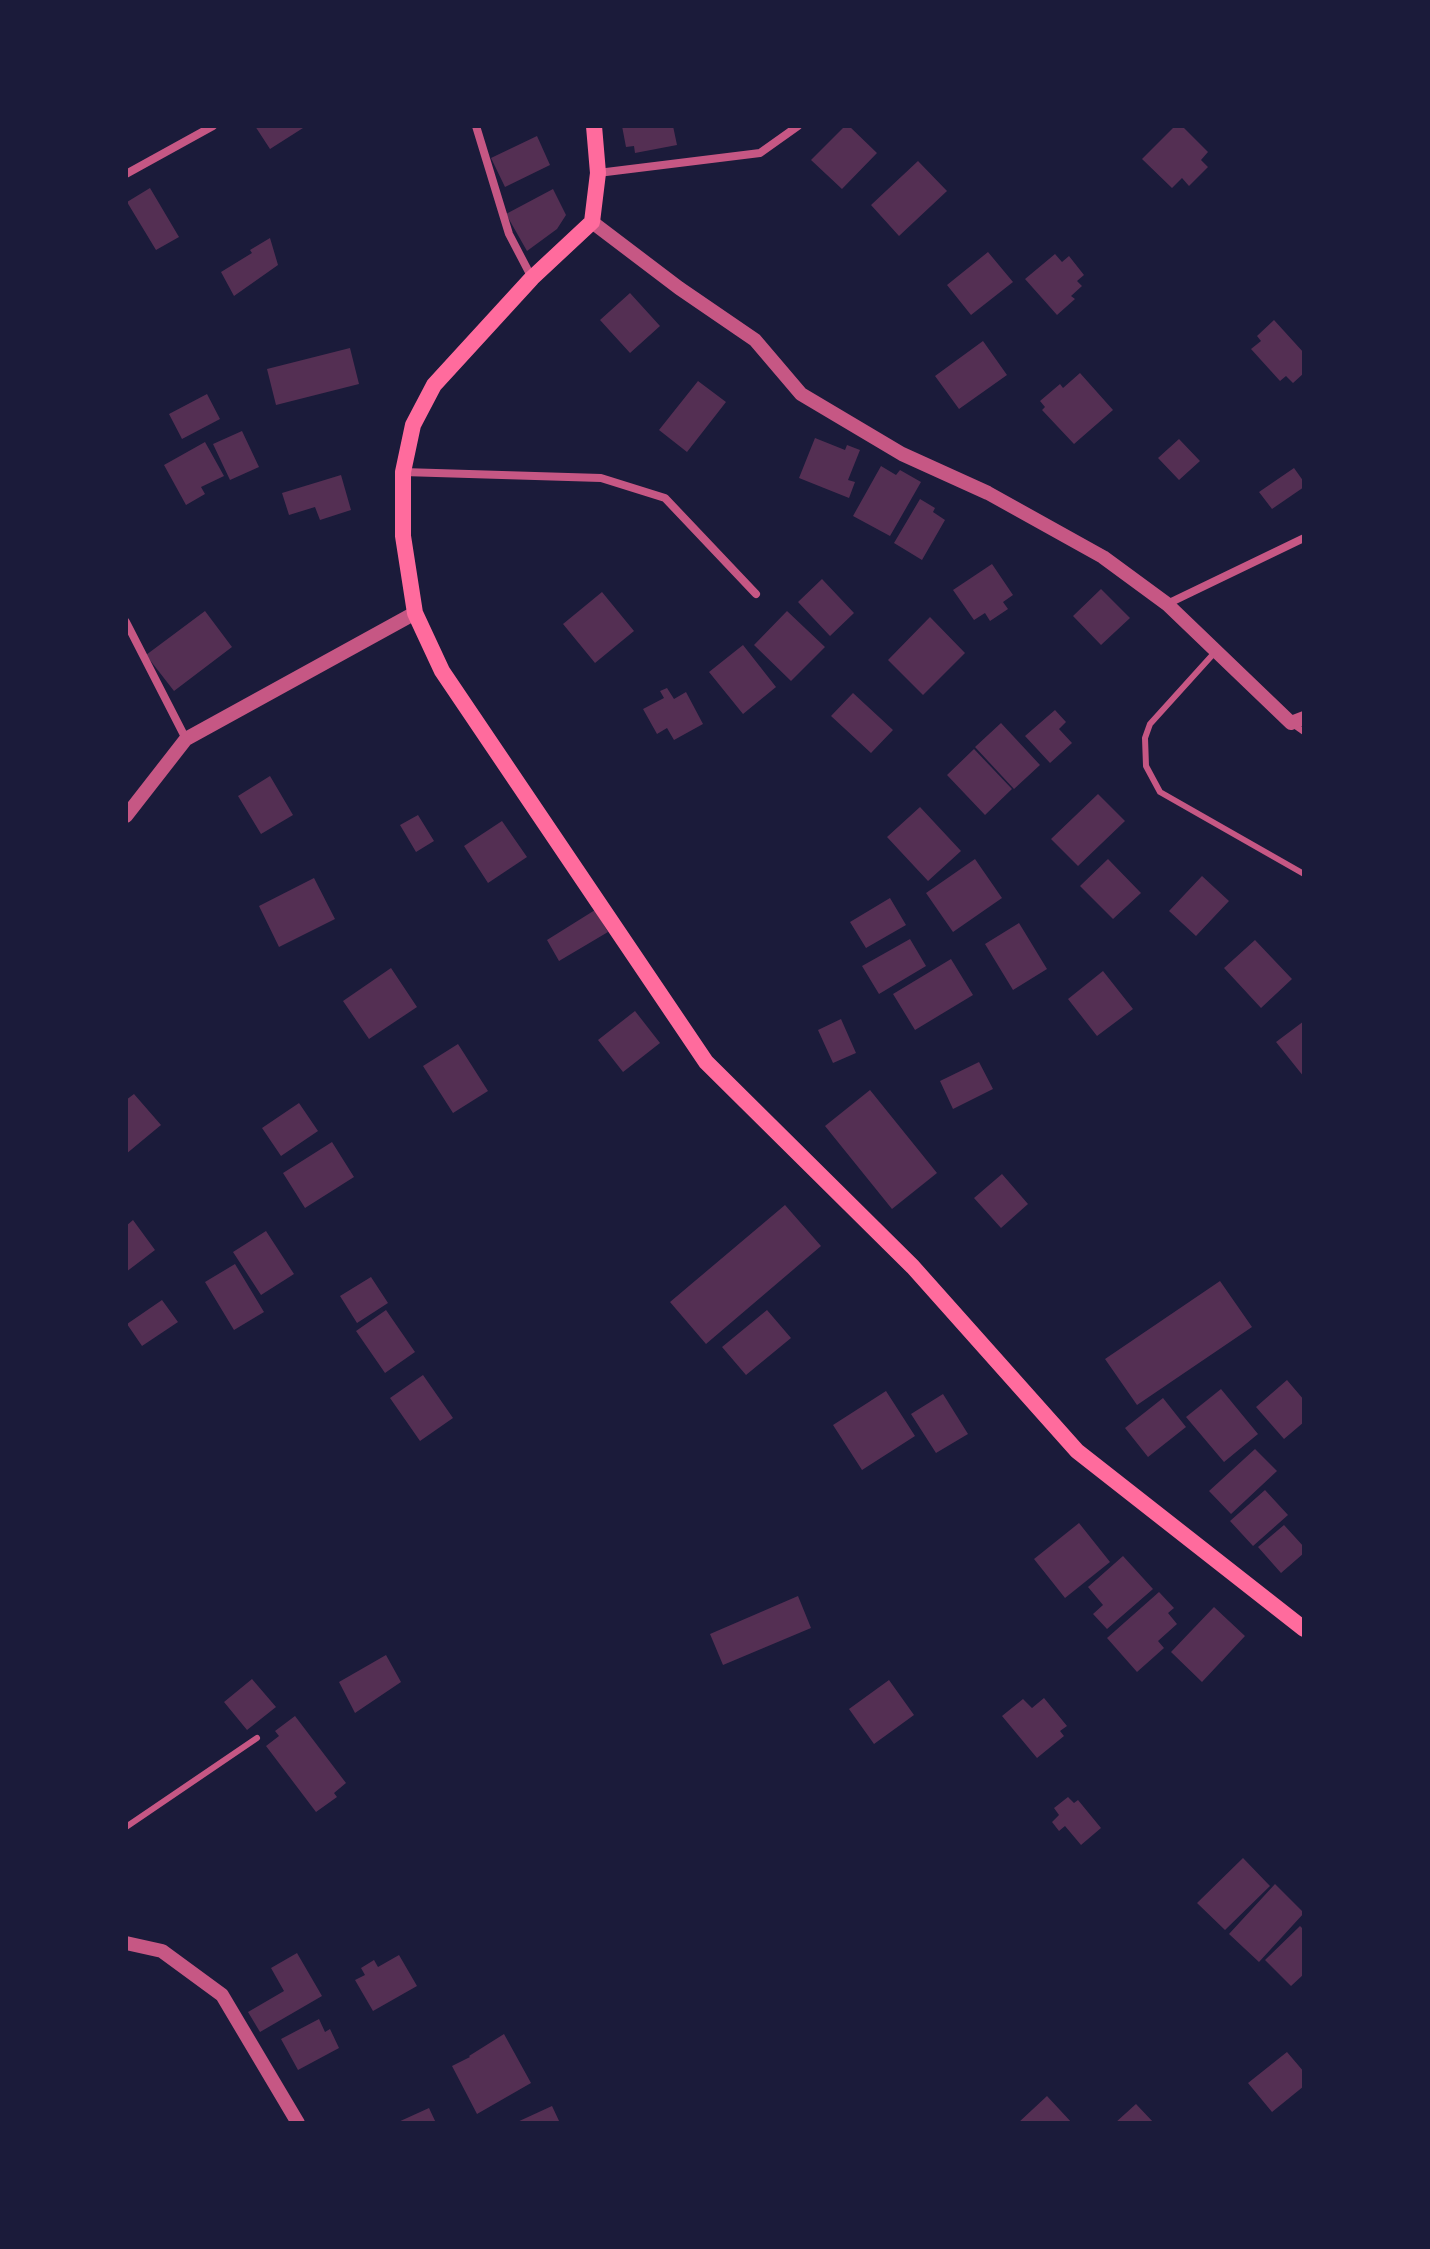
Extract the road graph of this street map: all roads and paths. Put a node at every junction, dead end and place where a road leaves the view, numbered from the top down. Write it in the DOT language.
graph roads {
  1 [pos="213,126"];
  2 [pos="476,126"];
  3 [pos="594,126"];
  4 [pos="798,126"];
  5 [pos="598,173"];
  6 [pos="126,174"];
  7 [pos="592,222"];
  8 [pos="532,278"];
  9 [pos="403,472"];
  10 [pos="1304,538"];
  11 [pos="756,594"];
  12 [pos="1167,604"];
  13 [pos="415,613"];
  14 [pos="126,622"];
  15 [pos="1216,651"];
  16 [pos="1298,720"];
  17 [pos="1304,732"];
  18 [pos="186,739"];
  19 [pos="126,816"];
  20 [pos="1304,874"];
  21 [pos="1304,1629"];
  22 [pos="257,1738"];
  23 [pos="126,1827"];
  24 [pos="126,1943"];
  25 [pos="298,2123"];
  1 -- 6 [label="street"];
  2 -- 8 [label="street"];
  3 -- 5 [label="main road"];
  4 -- 5 [label="street"];
  5 -- 7 [label="main road"];
  7 -- 8 [label="main road"];
  7 -- 12 [label="street"];
  8 -- 9 [label="main road"];
  9 -- 11 [label="street"];
  9 -- 13 [label="main road"];
  10 -- 12 [label="street"];
  12 -- 15 [label="street"];
  13 -- 18 [label="street"];
  13 -- 21 [label="main road"];
  14 -- 18 [label="street"];
  15 -- 16 [label="street"];
  15 -- 20 [label="lane"];
  16 -- 17 [label="lane"];
  18 -- 19 [label="street"];
  22 -- 23 [label="lane"];
  24 -- 25 [label="street"];
}
